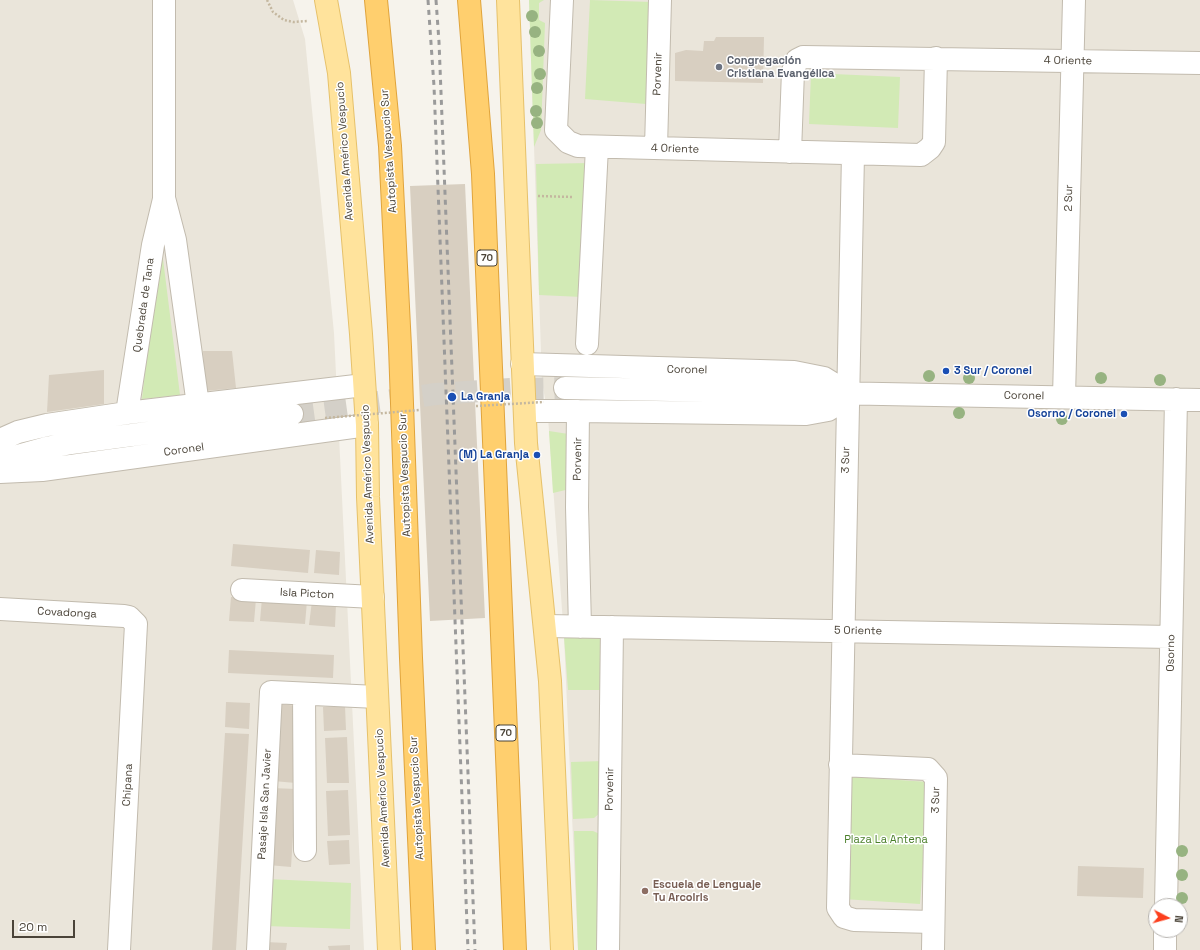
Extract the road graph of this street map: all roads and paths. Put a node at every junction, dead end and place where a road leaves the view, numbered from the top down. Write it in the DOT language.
graph roads {
  1 [pos="164,0"];
  2 [pos="267,0"];
  3 [pos="326,0"];
  4 [pos="364,0"];
  5 [pos="376,0"];
  6 [pos="469,0"];
  7 [pos="508,0"];
  8 [pos="562,0"];
  9 [pos="660,0"];
  10 [pos="1074,0"];
  11 [pos="311,21"];
  12 [pos="936,58"];
  13 [pos="1072,61"];
  14 [pos="1200,63"];
  15 [pos="383,71"];
  16 [pos="597,147"];
  17 [pos="656,148"];
  18 [pos="790,152"];
  19 [pos="852,154"];
  20 [pos="534,196"];
  21 [pos="595,197"];
  22 [pos="164,198"];
  23 [pos="587,344"];
  24 [pos="522,364"];
  25 [pos="364,385"];
  26 [pos="565,388"];
  27 [pos="848,393"];
  28 [pos="1064,397"];
  29 [pos="1176,399"];
  30 [pos="1200,400"];
  31 [pos="544,402"];
  32 [pos="198,405"];
  33 [pos="476,406"];
  34 [pos="420,410"];
  35 [pos="578,411"];
  36 [pos="525,412"];
  37 [pos="128,413"];
  38 [pos="292,414"];
  39 [pos="324,418"];
  40 [pos="367,425"];
  41 [pos="0,440"];
  42 [pos="0,461"];
  43 [pos="0,472"];
  44 [pos="242,590"];
  45 [pos="373,597"];
  46 [pos="0,609"];
  47 [pos="134,620"];
  48 [pos="546,626"];
  49 [pos="580,627"];
  50 [pos="612,627"];
  51 [pos="843,631"];
  52 [pos="1171,637"];
  53 [pos="304,694"];
  54 [pos="377,697"];
  55 [pos="840,765"];
  56 [pos="305,850"];
  57 [pos="1166,898"];
  58 [pos="933,922"];
  59 [pos="1165,938"];
  60 [pos="119,950"];
  61 [pos="258,950"];
  62 [pos="389,950"];
  63 [pos="424,950"];
  64 [pos="515,950"];
  65 [pos="562,950"];
  66 [pos="608,950"];
  67 [pos="932,950"];
  68 [pos="1165,950"];
  1 -- 22 [label="street, Quebrada de Tana"];
  2 -- 11 [label="path"];
  3 -- 25 [label="main road, Avenida Américo Vespucio"];
  4 -- 15 [label="highway"];
  5 -- 15 [label="highway, Autopista Vespucio Sur"];
  6 -- 64 [label="highway, 70"];
  7 -- 24 [label="main road"];
  8 -- 16 [label="street, 4 Oriente"];
  9 -- 17 [label="street, Porvenir"];
  10 -- 13 [label="street, 2 Sur"];
  12 -- 13 [label="street, 4 Oriente"];
  12 -- 18 [label="street, 4 Oriente"];
  12 -- 19 [label="street, 4 Oriente"];
  13 -- 14 [label="street, 4 Oriente"];
  13 -- 28 [label="street, 2 Sur"];
  15 -- 63 [label="highway, Autopista Vespucio Sur"];
  16 -- 17 [label="street, 4 Oriente"];
  16 -- 21 [label="street"];
  17 -- 18 [label="street, 4 Oriente"];
  18 -- 19 [label="street, 4 Oriente"];
  19 -- 27 [label="street, 3 Sur"];
  20 -- 21 [label="path"];
  21 -- 23 [label="street"];
  22 -- 32 [label="street, Quebrada de Tana"];
  22 -- 37 [label="street, Quebrada de Tana"];
  24 -- 27 [label="street, Coronel"];
  24 -- 36 [label="main road"];
  25 -- 32 [label="street"];
  25 -- 40 [label="main road, Avenida Américo Vespucio"];
  26 -- 27 [label="street, Coronel"];
  27 -- 28 [label="street, Coronel"];
  27 -- 35 [label="street"];
  27 -- 51 [label="street, 3 Sur"];
  28 -- 29 [label="street, Coronel"];
  29 -- 30 [label="street, Coronel"];
  29 -- 52 [label="street, Osorno"];
  31 -- 33 [label="path, bridge"];
  32 -- 37 [label="street"];
  34 -- 39 [label="path, bridge"];
  35 -- 36 [label="street"];
  35 -- 49 [label="street, Porvenir"];
  36 -- 48 [label="main road"];
  37 -- 41 [label="street"];
  38 -- 42 [label="street, Coronel"];
  40 -- 43 [label="street, Coronel"];
  40 -- 45 [label="main road, Avenida Américo Vespucio"];
  44 -- 45 [label="street, Isla Picton"];
  45 -- 54 [label="main road, Avenida Américo Vespucio"];
  46 -- 47 [label="street, Covadonga"];
  47 -- 60 [label="street, Chipana"];
  48 -- 49 [label="street, 5 Oriente"];
  48 -- 65 [label="main road"];
  49 -- 50 [label="street, 5 Oriente"];
  50 -- 51 [label="street, 5 Oriente"];
  50 -- 66 [label="street, Porvenir"];
  51 -- 52 [label="street, 5 Oriente"];
  51 -- 55 [label="street, 3 Sur"];
  52 -- 57 [label="street, Osorno"];
  53 -- 54 [label="street, Pasaje Isla San Javier"];
  53 -- 56 [label="street"];
  53 -- 61 [label="street, Pasaje Isla San Javier"];
  54 -- 62 [label="main road, Avenida Américo Vespucio"];
  55 -- 58 [label="street, 3 Sur"];
  55 -- 58 [label="street, 3 Sur"];
  58 -- 67 [label="street, 3 Sur"];
  59 -- 68 [label="street"];
}
